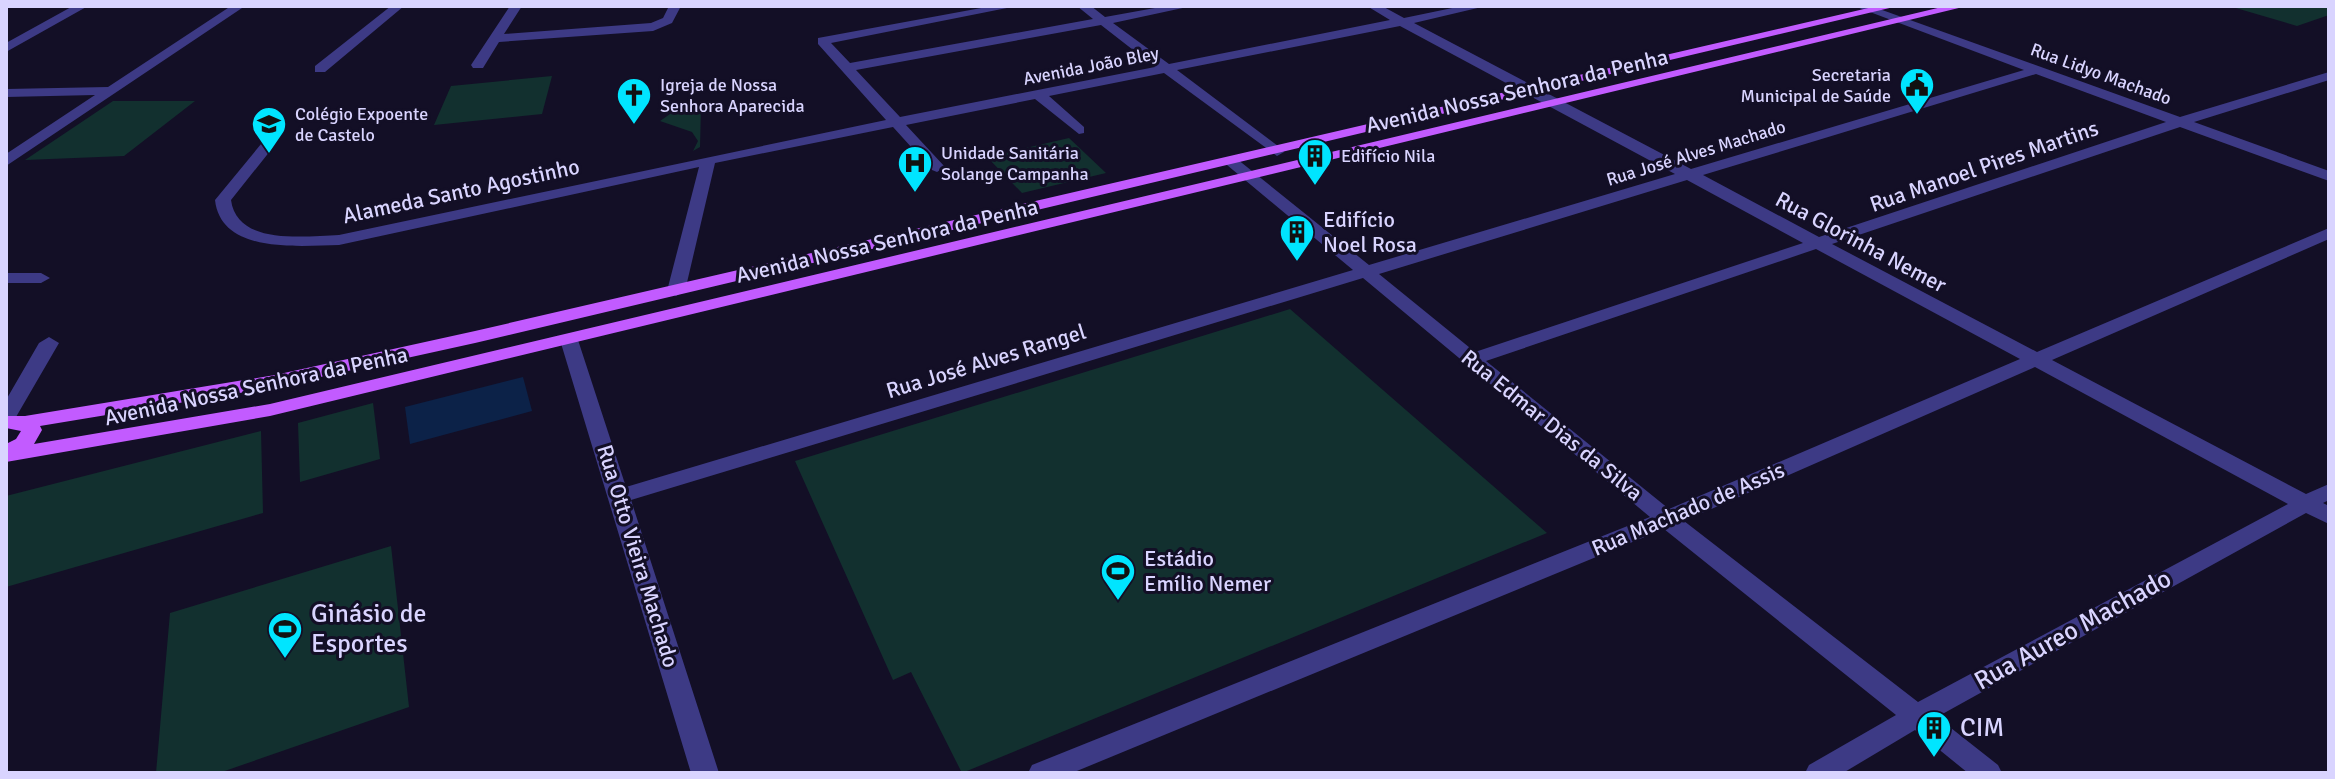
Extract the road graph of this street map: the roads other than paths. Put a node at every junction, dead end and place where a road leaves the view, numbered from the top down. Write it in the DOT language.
graph roads {
  1 [pos="82,6"];
  2 [pos="239,6"];
  3 [pos="398,6"];
  4 [pos="516,6"];
  5 [pos="675,6"];
  6 [pos="1011,6"];
  7 [pos="1083,6"];
  8 [pos="1186,6"];
  9 [pos="1373,6"];
  10 [pos="1480,6"];
  11 [pos="1961,6"];
  12 [pos="1866,8"];
  13 [pos="1896,13"];
  14 [pos="1103,21"];
  15 [pos="1401,21"];
  16 [pos="496,38"];
  17 [pos="6,48"];
  18 [pos="478,65"];
  19 [pos="846,68"];
  20 [pos="320,69"];
  21 [pos="1168,69"];
  22 [pos="2037,70"];
  23 [pos="2329,76"];
  24 [pos="110,91"];
  25 [pos="1533,92"];
  26 [pos="6,93"];
  27 [pos="1038,94"];
  28 [pos="1556,105"];
  29 [pos="897,122"];
  30 [pos="2180,122"];
  31 [pos="1079,130"];
  32 [pos="271,141"];
  33 [pos="1277,152"];
  34 [pos="708,160"];
  35 [pos="6,161"];
  36 [pos="1232,162"];
  37 [pos="937,167"];
  38 [pos="1690,176"];
  39 [pos="2329,176"];
  40 [pos="1250,177"];
  41 [pos="2329,233"];
  42 [pos="1819,245"];
  43 [pos="1366,272"];
  44 [pos="6,278"];
  45 [pos="41,278"];
  46 [pos="676,291"];
  47 [pos="569,340"];
  48 [pos="49,343"];
  49 [pos="2034,358"];
  50 [pos="1472,359"];
  51 [pos="275,381"];
  52 [pos="270,410"];
  53 [pos="12,420"];
  54 [pos="6,454"];
  55 [pos="2329,491"];
  56 [pos="620,496"];
  57 [pos="2306,503"];
  58 [pos="2329,516"];
  59 [pos="1667,519"];
  60 [pos="1916,716"];
  61 [pos="705,773"];
  62 [pos="1042,773"];
  63 [pos="1819,773"];
  64 [pos="1988,773"];
  1 -- 17 [label="street"];
  2 -- 24 [label="street"];
  3 -- 20 [label="street"];
  4 -- 16 [label="street"];
  5 -- 16 [label="street"];
  6 -- 19 [label="street"];
  7 -- 14 [label="street"];
  8 -- 14 [label="street"];
  9 -- 15 [label="street, Rua Glorinha Nemer"];
  10 -- 15 [label="street, Avenida João Bley"];
  11 -- 13 [label="main road, Avenida Nossa Senhora da Penha"];
  12 -- 13 [label="main road, Avenida Nossa Senhora da Penha"];
  12 -- 25 [label="main road, Avenida Nossa Senhora da Penha"];
  13 -- 22 [label="street, Rua Lidyo Machado"];
  13 -- 28 [label="main road, Avenida Nossa Senhora da Penha"];
  14 -- 19 [label="street"];
  14 -- 21 [label="street"];
  15 -- 21 [label="street, Avenida João Bley"];
  15 -- 25 [label="street, Rua Glorinha Nemer"];
  16 -- 18 [label="street"];
  19 -- 29 [label="street"];
  21 -- 27 [label="street, Avenida João Bley"];
  21 -- 33 [label="street"];
  22 -- 30 [label="street, Rua Lidyo Machado"];
  22 -- 38 [label="street, Rua José Alves Machado"];
  23 -- 30 [label="street, Rua Manoel Pires Martins"];
  24 -- 26 [label="street"];
  24 -- 35 [label="street"];
  25 -- 28 [label="street, Rua Glorinha Nemer"];
  25 -- 33 [label="main road, Avenida Nossa Senhora da Penha"];
  27 -- 29 [label="street, Avenida João Bley"];
  27 -- 31 [label="street"];
  28 -- 38 [label="street, Rua Glorinha Nemer"];
  28 -- 40 [label="main road, Avenida Nossa Senhora da Penha"];
  29 -- 34 [label="street, Avenida João Bley"];
  29 -- 37 [label="street"];
  30 -- 39 [label="street, Rua Lidyo Machado"];
  30 -- 42 [label="street, Rua Manoel Pires Martins"];
  32 -- 34 [label="street, Alameda Santo Agostinho"];
  33 -- 36 [label="main road, Avenida Nossa Senhora da Penha"];
  34 -- 46 [label="street"];
  36 -- 40 [label="street, Rua Edmar Dias da Silva"];
  36 -- 46 [label="main road, Avenida Nossa Senhora da Penha"];
  38 -- 42 [label="street, Rua Glorinha Nemer"];
  38 -- 43 [label="street, Rua José Alves Machado"];
  40 -- 43 [label="street, Rua Edmar Dias da Silva"];
  40 -- 47 [label="main road, Avenida Nossa Senhora da Penha"];
  41 -- 49 [label="street, Rua Machado de Assis"];
  42 -- 49 [label="street, Rua Glorinha Nemer"];
  42 -- 50 [label="street, Rua Manoel Pires Martins"];
  43 -- 50 [label="street, Rua Edmar Dias da Silva"];
  43 -- 56 [label="street, Rua José Alves Rangel"];
  44 -- 45 [label="street"];
  46 -- 51 [label="main road, Avenida Nossa Senhora da Penha"];
  47 -- 52 [label="main road, Avenida Nossa Senhora da Penha"];
  47 -- 56 [label="street, Rua Otto Vieira Machado"];
  48 -- 53 [label="street"];
  49 -- 57 [label="street, Rua Glorinha Nemer"];
  49 -- 59 [label="street, Rua Machado de Assis"];
  50 -- 59 [label="street, Rua Edmar Dias da Silva"];
  51 -- 52 [label="main road"];
  51 -- 53 [label="main road, Avenida Nossa Senhora da Penha"];
  52 -- 54 [label="main road, Avenida Nossa Senhora da Penha"];
  53 -- 54 [label="main road"];
  55 -- 57 [label="street, Rua Aureo Machado"];
  56 -- 61 [label="street, Rua Otto Vieira Machado"];
  57 -- 58 [label="street, Rua Glorinha Nemer"];
  57 -- 60 [label="street, Rua Aureo Machado"];
  59 -- 60 [label="street, Rua Edmar Dias da Silva"];
  59 -- 62 [label="street, Rua Machado de Assis"];
  60 -- 63 [label="street, Rua Aureo Machado"];
  60 -- 64 [label="street, Rua Edmar Dias da Silva"];
}
